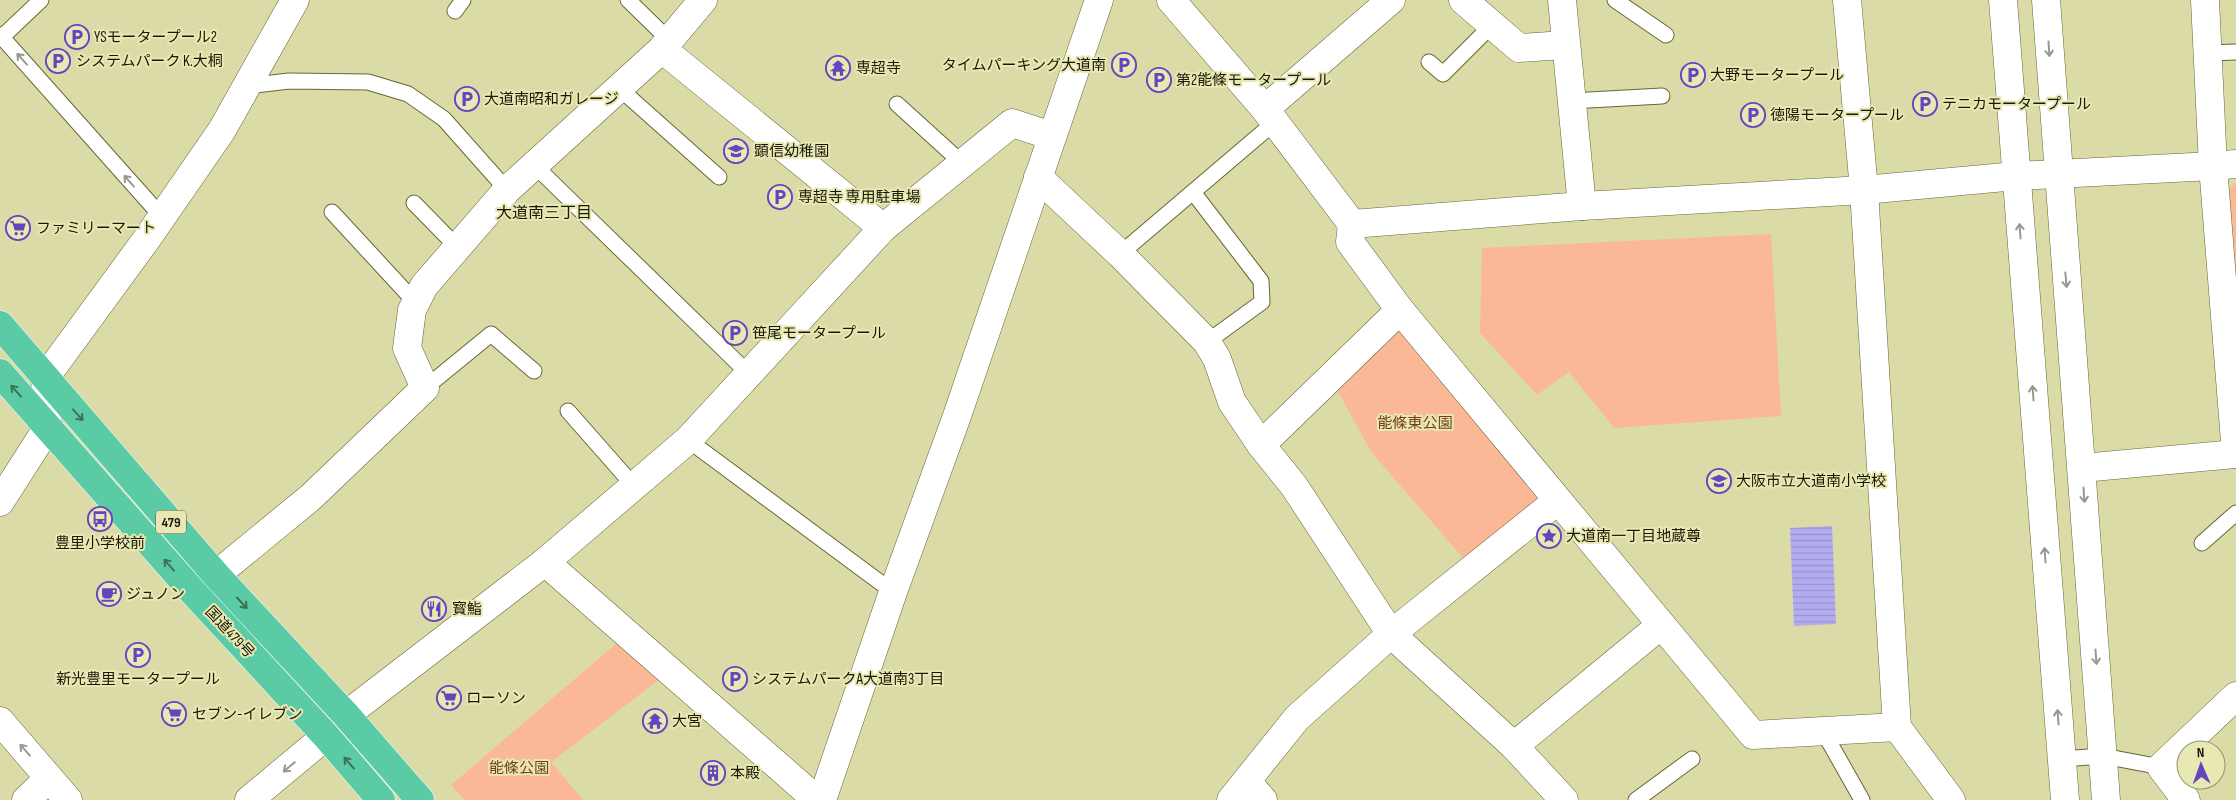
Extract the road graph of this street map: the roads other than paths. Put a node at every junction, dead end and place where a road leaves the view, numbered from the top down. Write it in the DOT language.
graph roads {
  1 [pos="41,0"];
  2 [pos="295,0"];
  3 [pos="628,0"];
  4 [pos="702,0"];
  5 [pos="1099,0"];
  6 [pos="1170,0"];
  7 [pos="1391,0"];
  8 [pos="1463,0"];
  9 [pos="1562,0"];
  10 [pos="1615,0"];
  11 [pos="1846,0"];
  12 [pos="2003,0"];
  13 [pos="2046,0"];
  14 [pos="2205,0"];
  15 [pos="1492,25"];
  16 [pos="1666,35"];
  17 [pos="1,36"];
  18 [pos="665,44"];
  19 [pos="1564,45"];
  20 [pos="2236,52"];
  21 [pos="2208,53"];
  22 [pos="1429,62"];
  23 [pos="247,86"];
  24 [pos="619,88"];
  25 [pos="1662,96"];
  26 [pos="1570,101"];
  27 [pos="897,104"];
  28 [pos="1270,116"];
  29 [pos="1052,136"];
  30 [pos="962,163"];
  31 [pos="534,165"];
  32 [pos="2225,165"];
  33 [pos="2058,174"];
  34 [pos="2016,176"];
  35 [pos="1038,177"];
  36 [pos="719,178"];
  37 [pos="507,190"];
  38 [pos="1864,190"];
  39 [pos="1192,192"];
  40 [pos="414,203"];
  41 [pos="1582,206"];
  42 [pos="332,212"];
  43 [pos="162,217"];
  44 [pos="1352,224"];
  45 [pos="883,228"];
  46 [pos="458,248"];
  47 [pos="1120,254"];
  48 [pos="416,303"];
  49 [pos="1400,310"];
  50 [pos="0,325"];
  51 [pos="1208,342"];
  52 [pos="534,371"];
  53 [pos="0,373"];
  54 [pos="749,374"];
  55 [pos="45,378"];
  56 [pos="425,388"];
  57 [pos="568,412"];
  58 [pos="48,428"];
  59 [pos="688,440"];
  60 [pos="1261,445"];
  61 [pos="2236,454"];
  62 [pos="2082,468"];
  63 [pos="634,486"];
  64 [pos="1557,501"];
  65 [pos="0,502"];
  66 [pos="2236,514"];
  67 [pos="2202,543"];
  68 [pos="545,562"];
  69 [pos="216,575"];
  70 [pos="893,592"];
  71 [pos="1661,625"];
  72 [pos="1391,634"];
  73 [pos="2236,696"];
  74 [pos="346,715"];
  75 [pos="0,721"];
  76 [pos="1897,726"];
  77 [pos="1823,731"];
  78 [pos="326,736"];
  79 [pos="1514,746"];
  80 [pos="2103,756"];
  81 [pos="1692,759"];
  82 [pos="2061,759"];
  83 [pos="2161,767"];
  84 [pos="49,778"];
  85 [pos="1247,794"];
  86 [pos="26,800"];
  87 [pos="68,800"];
  88 [pos="250,800"];
  89 [pos="381,800"];
  90 [pos="420,800"];
  91 [pos="817,800"];
  92 [pos="822,800"];
  93 [pos="1564,800"];
  94 [pos="1636,800"];
  95 [pos="1862,800"];
  96 [pos="1951,800"];
  97 [pos="2065,800"];
  98 [pos="2106,800"];
  99 [pos="2186,800"];
  1 -- 17 [label="lane"];
  2 -- 23 [label="street"];
  3 -- 18 [label="lane"];
  4 -- 18 [label="street"];
  5 -- 29 [label="street"];
  6 -- 28 [label="street"];
  7 -- 28 [label="street"];
  8 -- 15 [label="street"];
  9 -- 19 [label="street"];
  10 -- 16 [label="lane"];
  11 -- 38 [label="street"];
  12 -- 34 [label="street"];
  13 -- 33 [label="street, one-way"];
  14 -- 21 [label="street"];
  15 -- 19 [label="street"];
  15 -- 22 [label="lane"];
  43 -- 17 [label="lane, one-way"];
  18 -- 24 [label="street"];
  18 -- 45 [label="street"];
  19 -- 26 [label="street"];
  20 -- 21 [label="lane"];
  21 -- 32 [label="street"];
  23 -- 37 [label="lane"];
  23 -- 43 [label="street"];
  24 -- 31 [label="street"];
  24 -- 36 [label="lane"];
  25 -- 26 [label="lane"];
  26 -- 41 [label="street"];
  27 -- 30 [label="lane"];
  28 -- 39 [label="lane"];
  28 -- 44 [label="street"];
  29 -- 30 [label="street"];
  29 -- 35 [label="street"];
  30 -- 45 [label="street"];
  31 -- 37 [label="street"];
  31 -- 54 [label="lane"];
  32 -- 33 [label="street"];
  32 -- 61 [label="street"];
  33 -- 34 [label="street"];
  33 -- 62 [label="street, one-way"];
  34 -- 38 [label="street"];
  82 -- 34 [label="street, one-way"];
  35 -- 47 [label="street"];
  35 -- 70 [label="street"];
  37 -- 46 [label="street"];
  38 -- 41 [label="street"];
  38 -- 76 [label="street"];
  39 -- 47 [label="lane"];
  39 -- 51 [label="lane"];
  40 -- 46 [label="lane"];
  41 -- 44 [label="street"];
  42 -- 48 [label="lane"];
  43 -- 55 [label="street"];
  44 -- 49 [label="street"];
  45 -- 54 [label="street"];
  46 -- 48 [label="street"];
  47 -- 51 [label="street"];
  48 -- 56 [label="street"];
  49 -- 60 [label="street"];
  49 -- 64 [label="street"];
  50 -- 55 [label="highway, 国道479号 / 479"];
  51 -- 60 [label="street"];
  52 -- 56 [label="lane"];
  58 -- 53 [label="highway, 国道479号 / 479, one-way"];
  54 -- 59 [label="street"];
  55 -- 58 [label="street"];
  55 -- 69 [label="highway, 国道479号 / 479, one-way"];
  56 -- 69 [label="street"];
  57 -- 63 [label="lane"];
  58 -- 65 [label="street"];
  78 -- 58 [label="highway, 国道479号 / 479, one-way"];
  59 -- 63 [label="street"];
  59 -- 70 [label="lane"];
  60 -- 72 [label="street"];
  61 -- 62 [label="street"];
  62 -- 80 [label="street, one-way"];
  63 -- 68 [label="street"];
  64 -- 71 [label="street"];
  64 -- 72 [label="street"];
  66 -- 67 [label="lane"];
  68 -- 74 [label="street"];
  68 -- 91 [label="street"];
  69 -- 74 [label="highway, 国道479号 / 479, one-way"];
  70 -- 92 [label="street"];
  71 -- 77 [label="street"];
  71 -- 79 [label="street"];
  72 -- 79 [label="street"];
  72 -- 85 [label="street"];
  73 -- 83 [label="street"];
  74 -- 78 [label="street"];
  74 -- 90 [label="highway, 479"];
  84 -- 75 [label="street, one-way"];
  76 -- 77 [label="street"];
  76 -- 96 [label="street"];
  77 -- 95 [label="lane"];
  78 -- 88 [label="street, one-way"];
  89 -- 78 [label="highway, 国道479号 / 479, one-way"];
  79 -- 93 [label="street"];
  80 -- 82 [label="lane"];
  80 -- 83 [label="lane"];
  80 -- 98 [label="street"];
  81 -- 94 [label="lane"];
  82 -- 97 [label="street"];
  83 -- 99 [label="street"];
  84 -- 86 [label="street"];
  84 -- 87 [label="street"];
}
